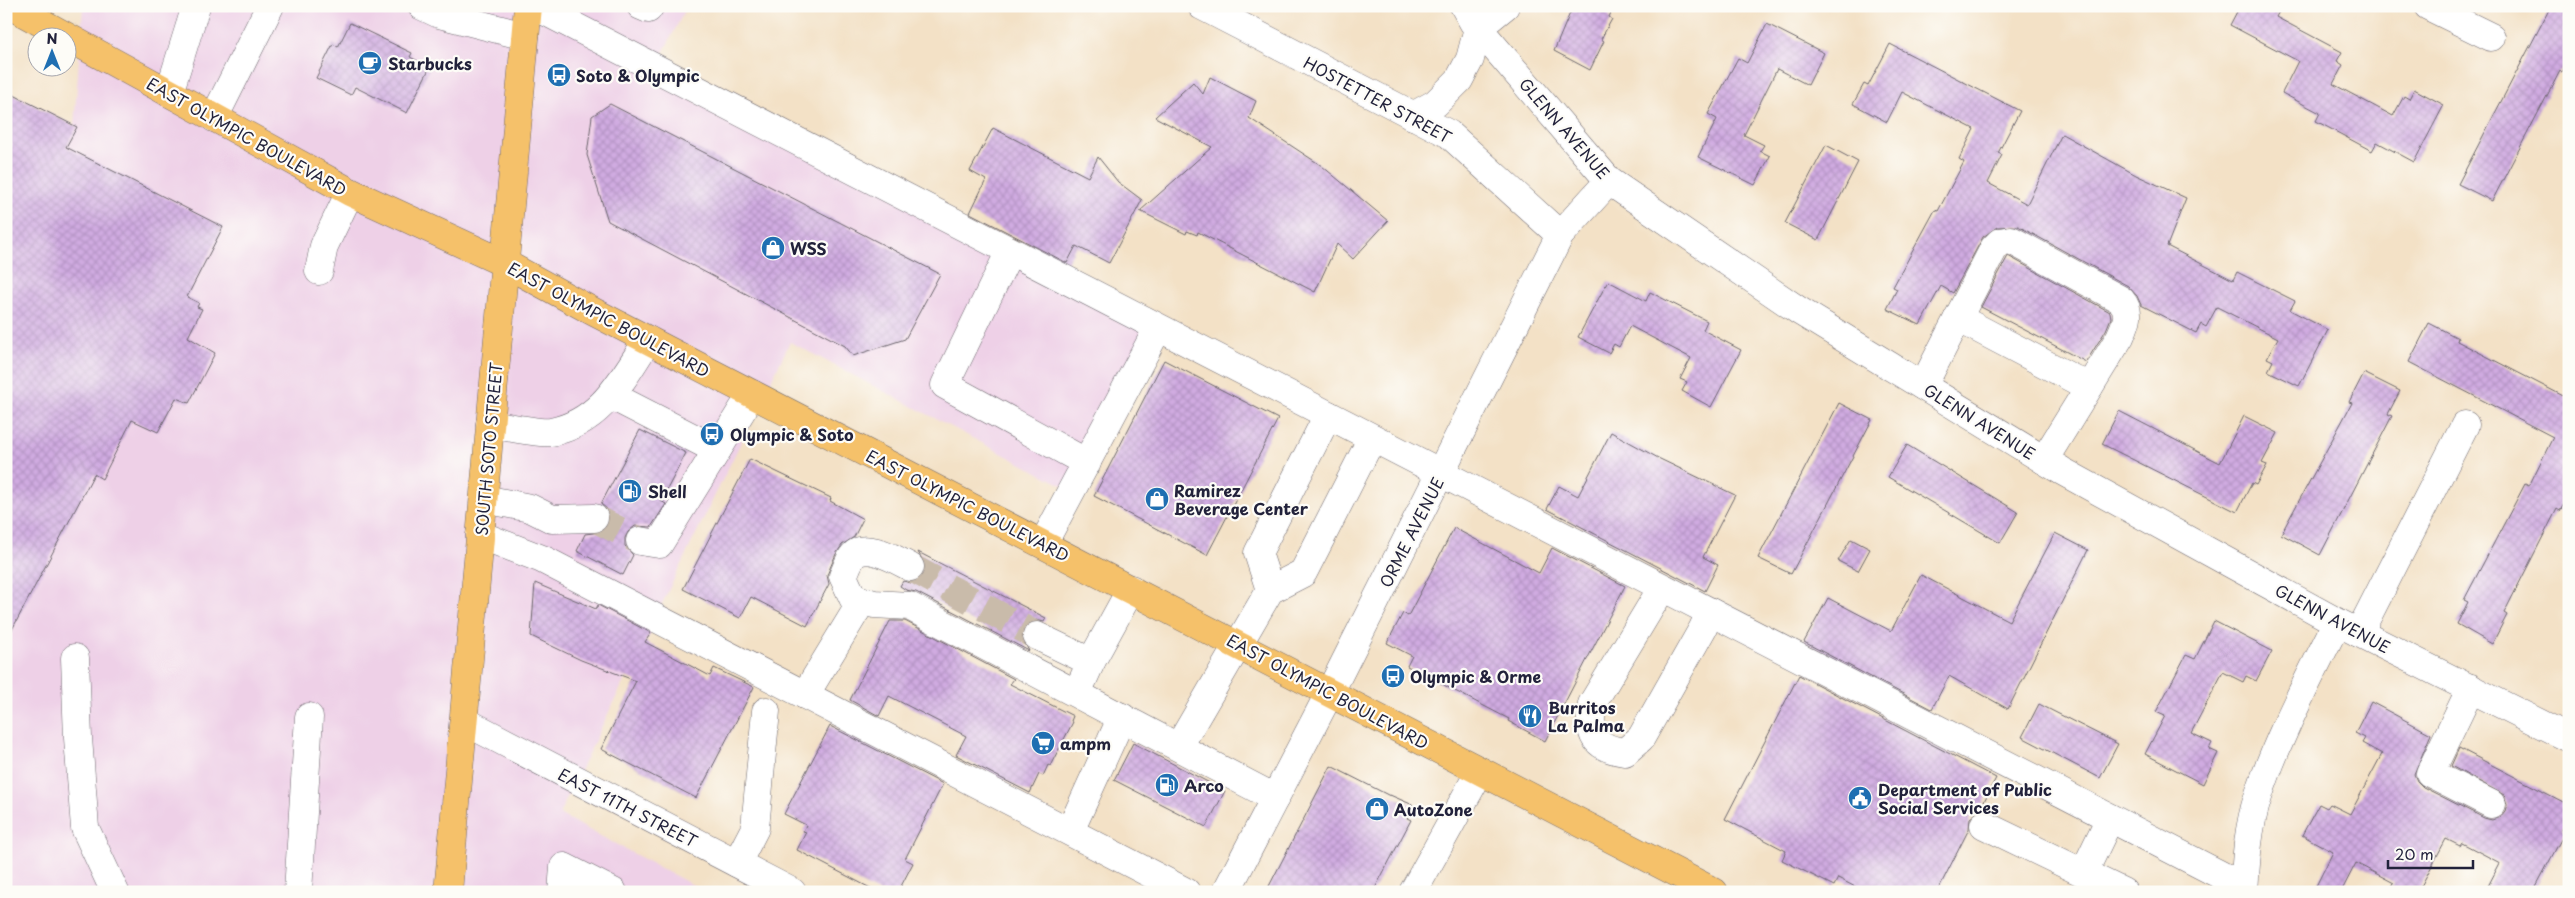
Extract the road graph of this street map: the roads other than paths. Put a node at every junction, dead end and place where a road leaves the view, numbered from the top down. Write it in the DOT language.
graph roads {
  1 [pos="11,6"];
  2 [pos="196,6"];
  3 [pos="270,6"];
  4 [pos="422,6"];
  5 [pos="528,6"];
  6 [pos="535,6"];
  7 [pos="641,6"];
  8 [pos="650,6"];
  9 [pos="1202,6"];
  10 [pos="1505,6"];
  11 [pos="2428,6"];
  12 [pos="1471,17"];
  13 [pos="525,36"];
  14 [pos="2491,37"];
  15 [pos="168,93"];
  16 [pos="1413,116"];
  17 [pos="214,118"];
  18 [pos="1609,181"];
  19 [pos="350,192"];
  20 [pos="1560,235"];
  21 [pos="1010,251"];
  22 [pos="504,263"];
  23 [pos="319,271"];
  24 [pos="1958,318"];
  25 [pos="1158,328"];
  26 [pos="648,340"];
  27 [pos="1923,386"];
  28 [pos="2089,387"];
  29 [pos="752,394"];
  30 [pos="612,396"];
  31 [pos="1328,415"];
  32 [pos="490,424"];
  33 [pos="2465,425"];
  34 [pos="1372,438"];
  35 [pos="717,450"];
  36 [pos="2044,460"];
  37 [pos="1087,462"];
  38 [pos="1440,473"];
  39 [pos="484,499"];
  40 [pos="594,518"];
  41 [pos="480,535"];
  42 [pos="640,541"];
  43 [pos="1043,544"];
  44 [pos="910,567"];
  45 [pos="1662,588"];
  46 [pos="1131,589"];
  47 [pos="1270,590"];
  48 [pos="862,601"];
  49 [pos="1710,612"];
  50 [pos="2348,628"];
  51 [pos="1038,636"];
  52 [pos="1237,644"];
  53 [pos="75,658"];
  54 [pos="1090,662"];
  55 [pos="2470,688"];
  56 [pos="1330,692"];
  57 [pos="1077,693"];
  58 [pos="805,695"];
  59 [pos="766,711"];
  60 [pos="309,717"];
  61 [pos="1122,717"];
  62 [pos="464,722"];
  63 [pos="2569,738"];
  64 [pos="1179,746"];
  65 [pos="1480,771"];
  66 [pos="1275,798"];
  67 [pos="2491,804"];
  68 [pos="2110,818"];
  69 [pos="1984,825"];
  70 [pos="1070,832"];
  71 [pos="736,863"];
  72 [pos="2084,872"];
  73 [pos="2244,889"];
  74 [pos="783,890"];
  75 [pos="115,892"];
  76 [pos="298,892"];
  77 [pos="448,892"];
  78 [pos="562,892"];
  79 [pos="613,892"];
  80 [pos="1186,892"];
  81 [pos="1226,892"];
  82 [pos="1413,892"];
  83 [pos="1714,892"];
  84 [pos="2123,892"];
  1 -- 15 [label="main road, EAST OLYMPIC BOULEVARD"];
  2 -- 15 [label="street"];
  3 -- 17 [label="street"];
  4 -- 13 [label="street"];
  5 -- 13 [label="main road, SOUTH SOTO STREET"];
  6 -- 21 [label="street"];
  7 -- 8 [label="street"];
  9 -- 16 [label="street, HOSTETTER STREET"];
  10 -- 12 [label="street"];
  11 -- 14 [label="street"];
  12 -- 16 [label="street"];
  12 -- 18 [label="street, GLENN AVENUE"];
  13 -- 22 [label="main road, SOUTH SOTO STREET"];
  15 -- 17 [label="main road, EAST OLYMPIC BOULEVARD"];
  16 -- 20 [label="street, HOSTETTER STREET"];
  17 -- 19 [label="main road, EAST OLYMPIC BOULEVARD"];
  18 -- 20 [label="street, ORME AVENUE"];
  18 -- 27 [label="street, GLENN AVENUE"];
  19 -- 22 [label="main road, EAST OLYMPIC BOULEVARD"];
  19 -- 23 [label="street"];
  20 -- 38 [label="street, ORME AVENUE"];
  21 -- 25 [label="street"];
  21 -- 37 [label="street"];
  22 -- 26 [label="main road, EAST OLYMPIC BOULEVARD"];
  22 -- 32 [label="main road, SOUTH SOTO STREET"];
  24 -- 27 [label="street"];
  24 -- 28 [label="street"];
  24 -- 28 [label="street"];
  25 -- 31 [label="street"];
  25 -- 37 [label="street"];
  26 -- 29 [label="main road, EAST OLYMPIC BOULEVARD"];
  26 -- 30 [label="street"];
  27 -- 36 [label="street, GLENN AVENUE"];
  28 -- 36 [label="street"];
  29 -- 35 [label="street"];
  29 -- 43 [label="main road, EAST OLYMPIC BOULEVARD"];
  30 -- 32 [label="street"];
  30 -- 35 [label="street"];
  31 -- 34 [label="street"];
  31 -- 47 [label="street"];
  32 -- 39 [label="main road, SOUTH SOTO STREET"];
  33 -- 50 [label="street"];
  34 -- 38 [label="street"];
  34 -- 47 [label="street"];
  35 -- 42 [label="street"];
  36 -- 50 [label="street, GLENN AVENUE"];
  37 -- 43 [label="street"];
  38 -- 45 [label="street"];
  38 -- 56 [label="street, ORME AVENUE"];
  39 -- 40 [label="street"];
  39 -- 41 [label="main road, SOUTH SOTO STREET"];
  41 -- 58 [label="street"];
  41 -- 62 [label="main road, SOUTH SOTO STREET"];
  43 -- 46 [label="main road, EAST OLYMPIC BOULEVARD"];
  44 -- 48 [label="street"];
  45 -- 49 [label="street"];
  45 -- 49 [label="street"];
  46 -- 52 [label="main road, EAST OLYMPIC BOULEVARD"];
  46 -- 54 [label="street"];
  47 -- 52 [label="street"];
  48 -- 57 [label="street"];
  48 -- 58 [label="street"];
  49 -- 68 [label="street"];
  50 -- 55 [label="street, GLENN AVENUE"];
  50 -- 73 [label="street"];
  51 -- 54 [label="street"];
  52 -- 56 [label="main road, EAST OLYMPIC BOULEVARD"];
  52 -- 64 [label="street"];
  53 -- 75 [label="street"];
  54 -- 57 [label="street"];
  55 -- 63 [label="street, GLENN AVENUE"];
  55 -- 67 [label="street"];
  56 -- 65 [label="main road, EAST OLYMPIC BOULEVARD"];
  56 -- 66 [label="street, ORME AVENUE"];
  57 -- 61 [label="street"];
  58 -- 70 [label="street"];
  59 -- 71 [label="street"];
  60 -- 76 [label="street"];
  61 -- 64 [label="street"];
  61 -- 70 [label="street"];
  62 -- 71 [label="street, EAST 11TH STREET"];
  62 -- 77 [label="main road, SOUTH SOTO STREET"];
  64 -- 66 [label="street"];
  65 -- 82 [label="street"];
  65 -- 83 [label="main road, EAST OLYMPIC BOULEVARD"];
  66 -- 81 [label="street, ORME AVENUE"];
  68 -- 72 [label="street"];
  68 -- 73 [label="street"];
  69 -- 72 [label="street"];
  70 -- 80 [label="street"];
  71 -- 74 [label="street, EAST 11TH STREET"];
  72 -- 84 [label="street"];
  78 -- 79 [label="street"];
}
